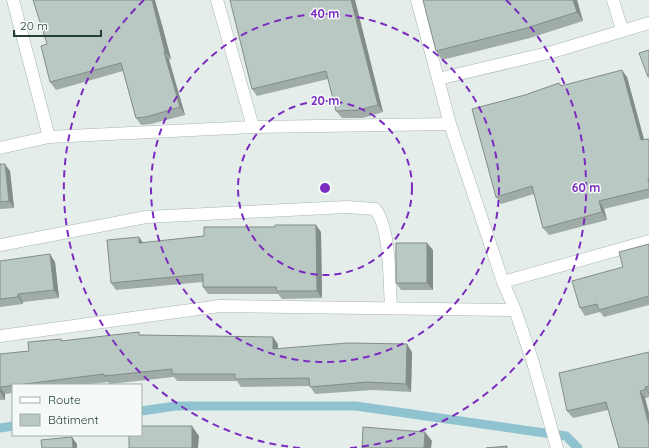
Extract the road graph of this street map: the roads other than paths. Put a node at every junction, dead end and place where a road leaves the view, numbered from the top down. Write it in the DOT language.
graph roads {
  1 [pos="13,0"];
  2 [pos="217,0"];
  3 [pos="417,0"];
  4 [pos="614,0"];
  5 [pos="649,23"];
  6 [pos="622,30"];
  7 [pos="438,79"];
  8 [pos="450,124"];
  9 [pos="253,127"];
  10 [pos="49,137"];
  11 [pos="0,148"];
  12 [pos="649,241"];
  13 [pos="0,246"];
  14 [pos="503,282"];
  15 [pos="391,308"];
  16 [pos="515,310"];
  17 [pos="0,336"];
  18 [pos="557,448"];
  1 -- 10 [label="street"];
  2 -- 9 [label="street"];
  3 -- 7 [label="street"];
  4 -- 6 [label="street"];
  5 -- 6 [label="street"];
  6 -- 7 [label="street"];
  7 -- 8 [label="street"];
  8 -- 9 [label="street"];
  8 -- 14 [label="street"];
  9 -- 10 [label="street"];
  10 -- 11 [label="street"];
  12 -- 14 [label="street"];
  13 -- 15 [label="street"];
  14 -- 16 [label="street"];
  15 -- 16 [label="street"];
  15 -- 17 [label="street"];
  16 -- 18 [label="street"];
}
